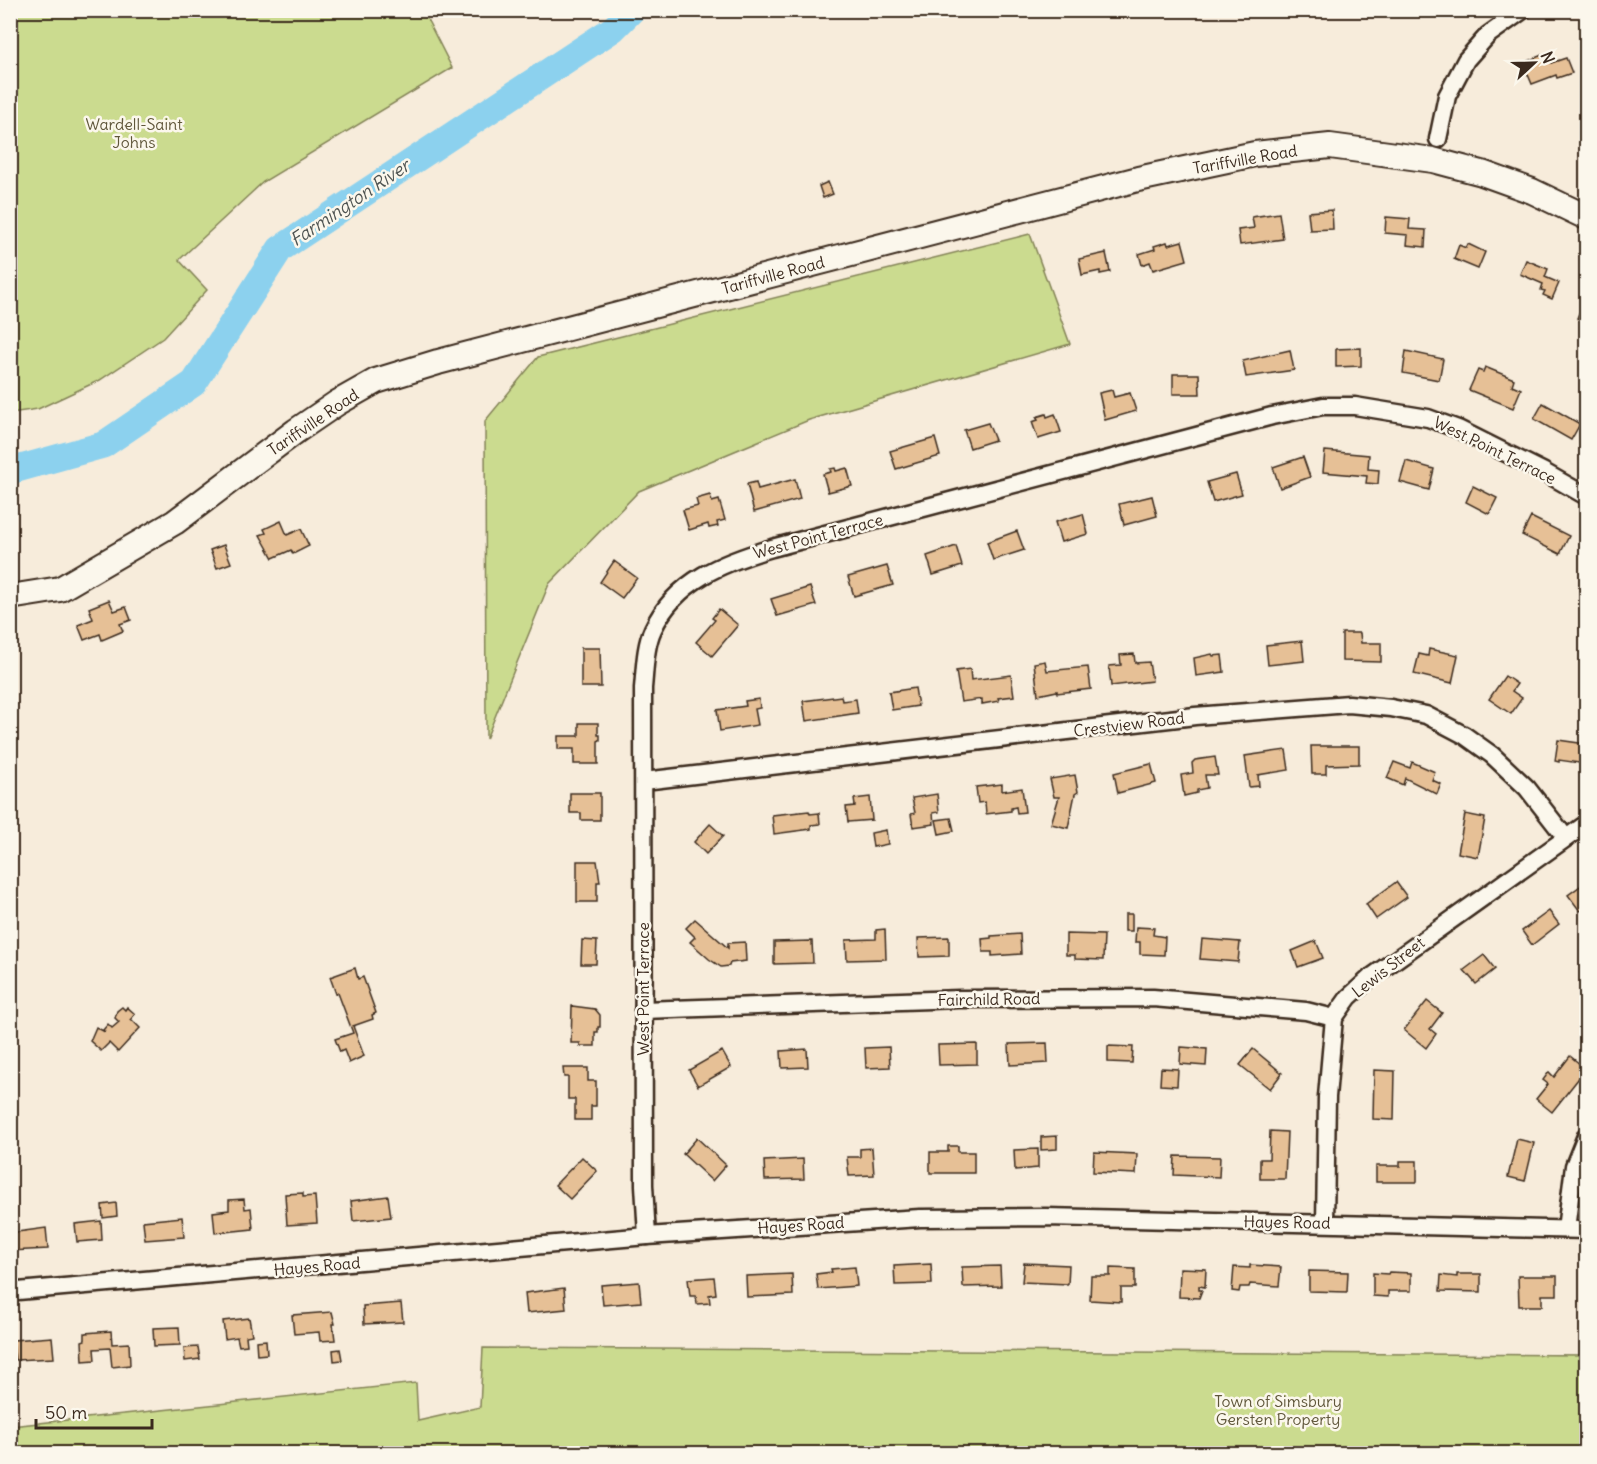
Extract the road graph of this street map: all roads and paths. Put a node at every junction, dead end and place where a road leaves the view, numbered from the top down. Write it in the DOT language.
graph roads {
  1 [pos="1523,10"];
  2 [pos="1438,139"];
  3 [pos="1587,217"];
  4 [pos="1587,496"];
  5 [pos="10,597"];
  6 [pos="644,781"];
  7 [pos="1587,824"];
  8 [pos="1566,838"];
  9 [pos="643,1010"];
  10 [pos="1334,1017"];
  11 [pos="1587,1136"];
  12 [pos="1325,1223"];
  13 [pos="1566,1229"];
  14 [pos="1587,1230"];
  15 [pos="647,1236"];
  16 [pos="18,1291"];
  1 -- 2 [label="street"];
  3 -- 5 [label="main road, Tariffville Road"];
  4 -- 6 [label="street, West Point Terrace"];
  6 -- 8 [label="street, Crestview Road"];
  6 -- 9 [label="street, West Point Terrace"];
  7 -- 8 [label="street, Lewis Street"];
  8 -- 10 [label="street, Lewis Street"];
  9 -- 10 [label="street, Fairchild Road"];
  9 -- 15 [label="street, West Point Terrace"];
  10 -- 12 [label="street"];
  11 -- 13 [label="street"];
  12 -- 13 [label="street, Hayes Road"];
  12 -- 15 [label="street, Hayes Road"];
  13 -- 14 [label="street, Hayes Road"];
  15 -- 16 [label="street, Hayes Road"];
}
